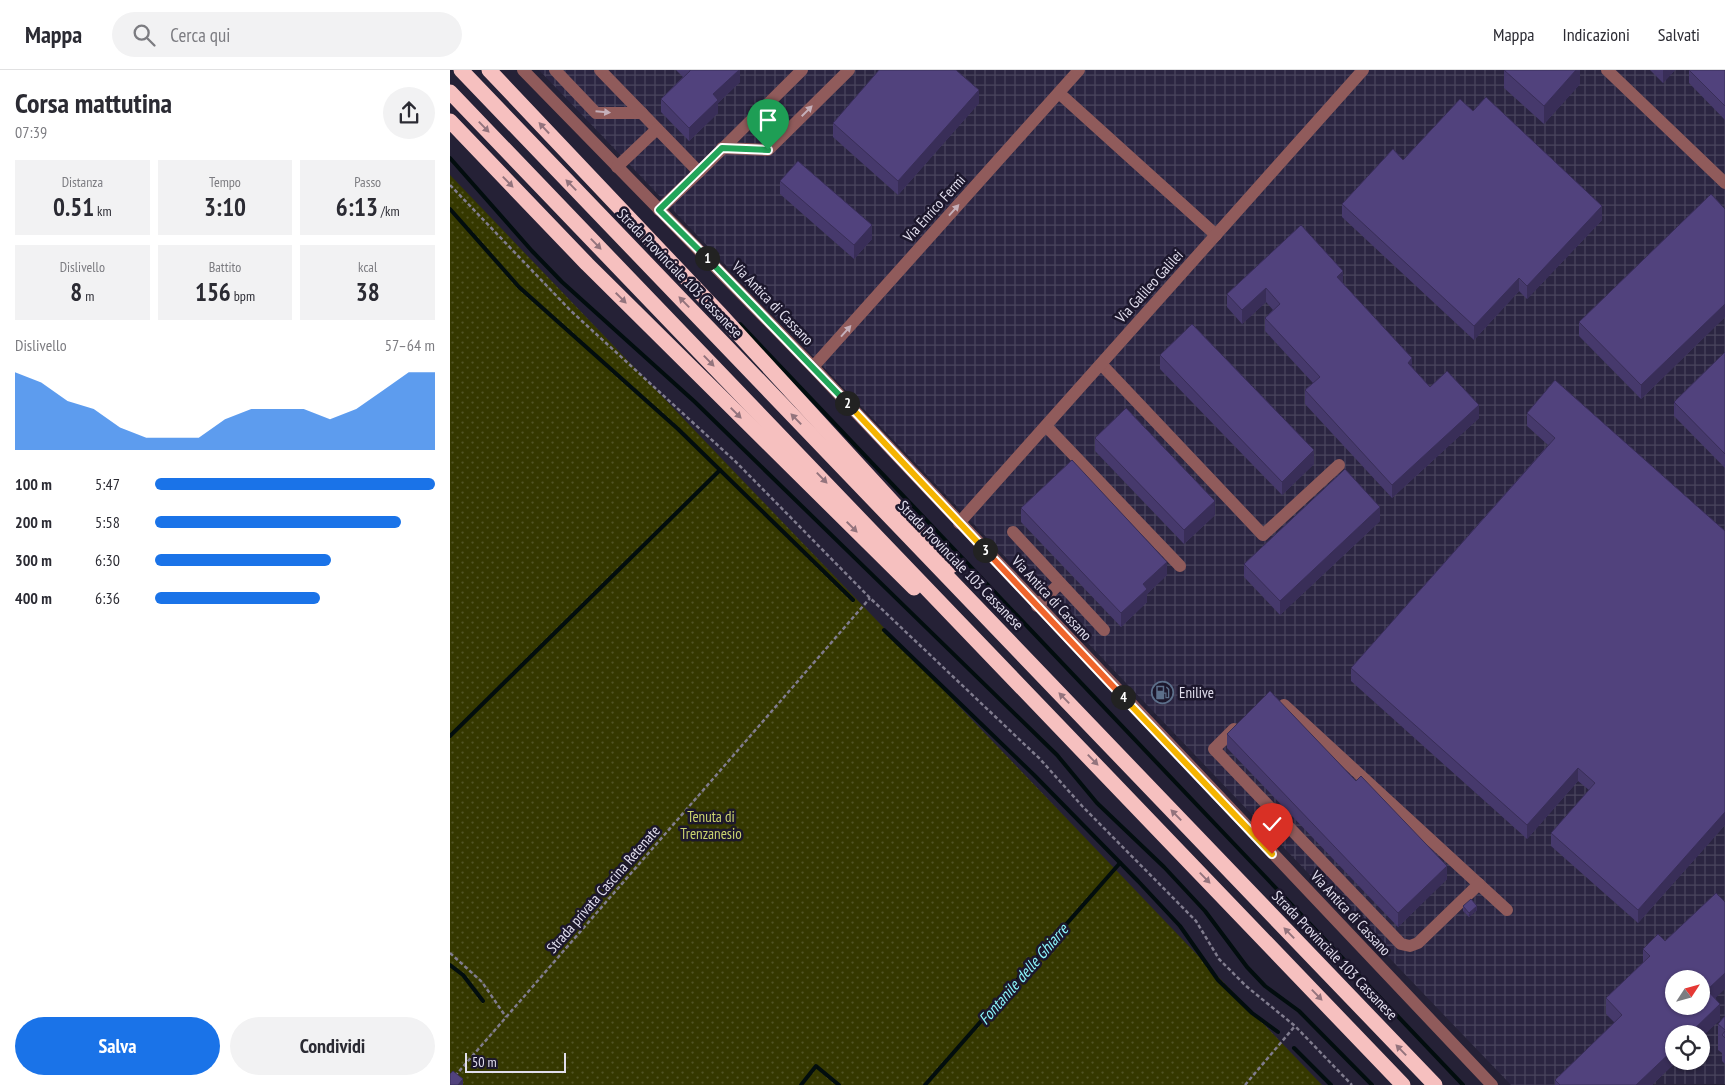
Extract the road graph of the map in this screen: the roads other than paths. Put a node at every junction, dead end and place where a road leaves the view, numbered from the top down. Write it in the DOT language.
graph roads {
  1 [pos="461,70"];
  2 [pos="489,70"];
  3 [pos="523,70"];
  4 [pos="555,70"];
  5 [pos="600,70"];
  6 [pos="802,70"];
  7 [pos="849,70"];
  8 [pos="1079,70"];
  9 [pos="1363,70"];
  10 [pos="1607,70"];
  11 [pos="450,92"];
  12 [pos="1058,93"];
  13 [pos="642,113"];
  14 [pos="450,121"];
  15 [pos="657,129"];
  16 [pos="722,148"];
  17 [pos="617,167"];
  18 [pos="699,172"];
  19 [pos="1725,183"];
  20 [pos="659,210"];
  21 [pos="1216,235"];
  22 [pos="1101,364"];
  23 [pos="813,367"];
  24 [pos="1046,426"];
  25 [pos="1339,465"];
  26 [pos="959,523"];
  27 [pos="1013,532"];
  28 [pos="1180,566"];
  29 [pos="1060,583"];
  30 [pos="1037,606"];
  31 [pos="1104,630"];
  32 [pos="1036,669"];
  33 [pos="1284,705"];
  34 [pos="1047,712"];
  35 [pos="1234,729"];
  36 [pos="1479,884"];
  37 [pos="1507,910"];
  38 [pos="1404,1085"];
  39 [pos="1435,1085"];
  40 [pos="1492,1085"];
  32 -- 1 [label="highway, Strada Provinciale 103 Cassanese, one-way"];
  32 -- 2 [label="highway, one-way"];
  3 -- 17 [label="street, Via Antica di Cassano"];
  4 -- 13 [label="street, one-way"];
  5 -- 13 [label="street"];
  6 -- 16 [label="street"];
  16 -- 7 [label="street, one-way"];
  8 -- 12 [label="street, Via Enrico Fermi"];
  9 -- 21 [label="street, Via Galileo Galilei"];
  10 -- 19 [label="street"];
  11 -- 34 [label="highway, one-way"];
  12 -- 21 [label="street"];
  23 -- 12 [label="street, Via Enrico Fermi, one-way"];
  13 -- 15 [label="street"];
  14 -- 34 [label="highway, one-way"];
  15 -- 17 [label="street"];
  15 -- 18 [label="street"];
  16 -- 18 [label="street"];
  17 -- 20 [label="street, Via Antica di Cassano"];
  18 -- 20 [label="street"];
  20 -- 23 [label="street, Via Antica di Cassano"];
  21 -- 22 [label="street, Via Galileo Galilei"];
  22 -- 24 [label="street, Via Galileo Galilei"];
  22 -- 25 [label="street"];
  23 -- 26 [label="street, Via Antica di Cassano"];
  24 -- 26 [label="street, Via Galileo Galilei"];
  24 -- 28 [label="street"];
  26 -- 30 [label="street, Via Antica di Cassano"];
  27 -- 29 [label="street"];
  29 -- 30 [label="street"];
  29 -- 31 [label="street"];
  30 -- 40 [label="street, Via Antica di Cassano"];
  39 -- 32 [label="highway, Strada Provinciale 103 Cassanese, one-way"];
  33 -- 36 [label="street"];
  34 -- 38 [label="highway, one-way"];
  35 -- 36 [label="street"];
  36 -- 37 [label="street"];
}
